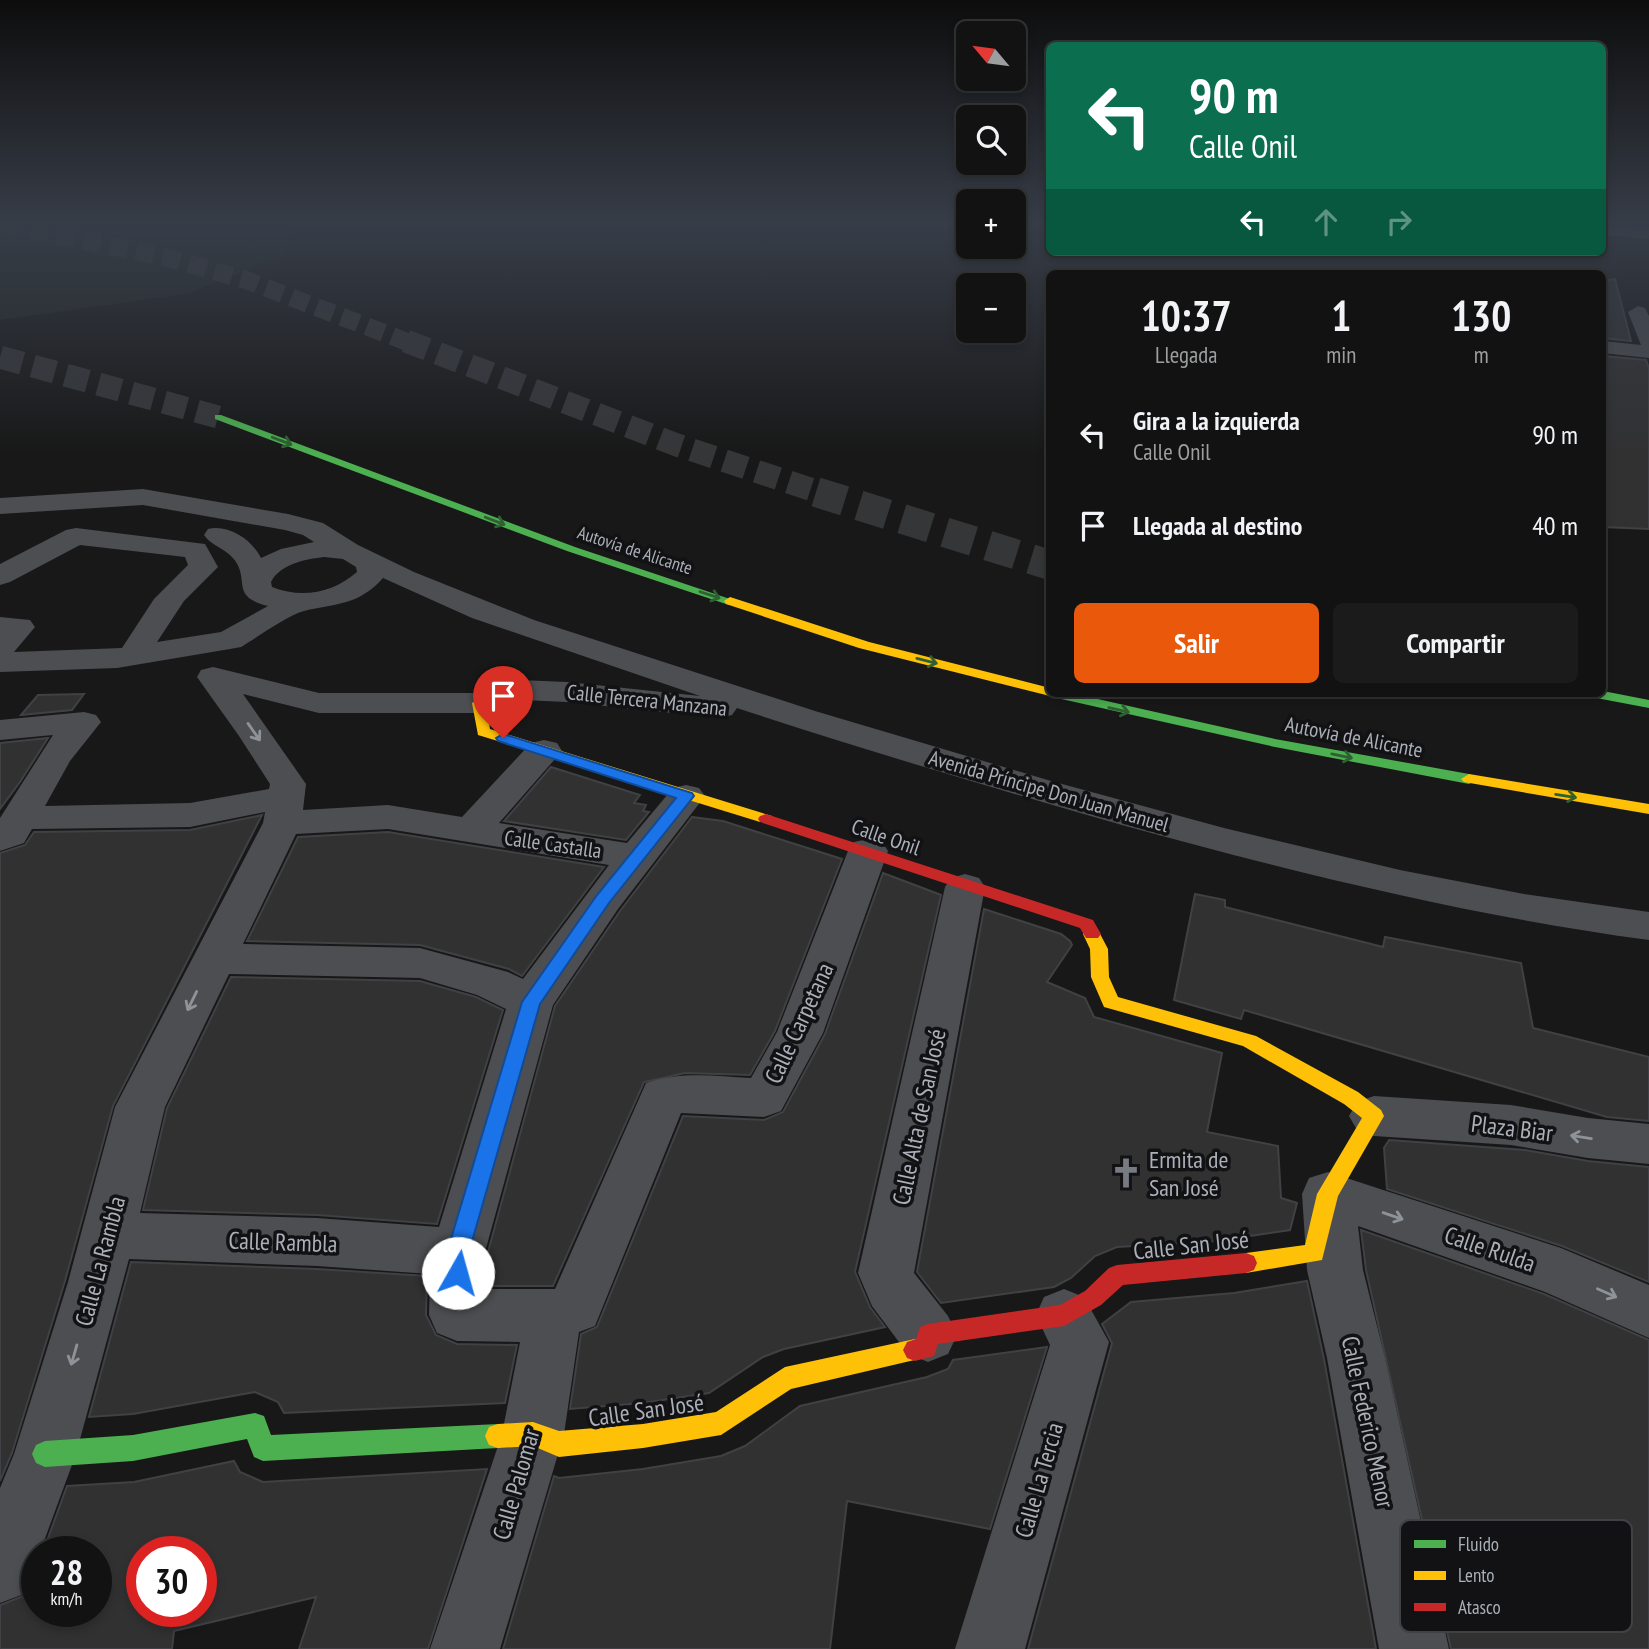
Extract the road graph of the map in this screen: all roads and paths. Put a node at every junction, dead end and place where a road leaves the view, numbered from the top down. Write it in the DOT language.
graph roads {
  1 [pos="1638,312"];
  2 [pos="1649,342"];
  3 [pos="1606,347"];
  4 [pos="1649,352"];
  5 [pos="218,417"];
  6 [pos="0,506"];
  7 [pos="249,516"];
  8 [pos="0,521"];
  9 [pos="218,535"];
  10 [pos="306,550"];
  11 [pos="356,554"];
  12 [pos="0,576"];
  13 [pos="257,585"];
  14 [pos="334,596"];
  15 [pos="295,603"];
  16 [pos="462,603"];
  17 [pos="0,626"];
  18 [pos="0,648"];
  19 [pos="135,653"];
  20 [pos="222,658"];
  21 [pos="0,663"];
  22 [pos="1046,692"];
  23 [pos="1606,696"];
  24 [pos="1067,697"];
  25 [pos="479,703"];
  26 [pos="1649,704"];
  27 [pos="791,716"];
  28 [pos="0,730"];
  29 [pos="544,751"];
  30 [pos="686,796"];
  31 [pos="1649,809"];
  32 [pos="284,810"];
  33 [pos="10,829"];
  34 [pos="470,832"];
  35 [pos="868,852"];
  36 [pos="636,857"];
  37 [pos="965,887"];
  38 [pos="1649,926"];
  39 [pos="214,958"];
  40 [pos="531,1002"];
  41 [pos="1374,1116"];
  42 [pos="1649,1144"];
  43 [pos="1328,1194"];
  44 [pos="108,1235"];
  45 [pos="458,1252"];
  46 [pos="1649,1312"];
  47 [pos="1064,1315"];
  48 [pos="553,1317"];
  49 [pos="928,1335"];
  50 [pos="533,1434"];
  51 [pos="45,1454"];
  52 [pos="0,1570"];
  53 [pos="1400,1579"];
  54 [pos="465,1649"];
  55 [pos="990,1649"];
  1 -- 2 [label="street"];
  3 -- 4 [label="street"];
  5 -- 22 [label="main road, Autovía de Alicante, one-way"];
  6 -- 7 [label="street"];
  7 -- 10 [label="street"];
  7 -- 11 [label="street, Avenida Príncipe Don Juan Manuel"];
  8 -- 9 [label="street"];
  9 -- 10 [label="street"];
  9 -- 13 [label="street"];
  10 -- 11 [label="street"];
  10 -- 13 [label="street"];
  11 -- 14 [label="street"];
  11 -- 16 [label="street, Avenida Príncipe Don Juan Manuel"];
  12 -- 19 [label="street"];
  13 -- 15 [label="street"];
  13 -- 20 [label="street"];
  14 -- 15 [label="street"];
  14 -- 16 [label="street, Avenida Príncipe Don Juan Manuel"];
  15 -- 20 [label="street"];
  16 -- 27 [label="street, Avenida Príncipe Don Juan Manuel"];
  17 -- 18 [label="street"];
  19 -- 20 [label="street"];
  19 -- 21 [label="street"];
  20 -- 25 [label="street, Calle Tercera Manzana"];
  20 -- 32 [label="street, one-way"];
  23 -- 26 [label="main road"];
  24 -- 31 [label="main road, Autovía de Alicante, one-way"];
  25 -- 27 [label="street, Calle Tercera Manzana"];
  25 -- 29 [label="main road, Calle Onil"];
  27 -- 38 [label="street, Avenida Príncipe Don Juan Manuel"];
  28 -- 33 [label="street"];
  29 -- 30 [label="main road, Calle Onil"];
  29 -- 34 [label="street, Calle Castalla"];
  30 -- 35 [label="main road, Calle Onil"];
  30 -- 36 [label="street"];
  32 -- 33 [label="street"];
  32 -- 34 [label="street, Calle Castalla"];
  32 -- 39 [label="street, Calle La Rambla"];
  34 -- 36 [label="street, Calle Castalla"];
  35 -- 37 [label="main road, Calle Onil"];
  35 -- 48 [label="street, Calle Carpetana"];
  36 -- 40 [label="street"];
  37 -- 41 [label="main road, Calle Onil"];
  37 -- 49 [label="street, Calle Alta de San José"];
  39 -- 40 [label="street"];
  39 -- 44 [label="street, Calle La Rambla, one-way"];
  40 -- 45 [label="street"];
  42 -- 41 [label="street, Plaza Biar, one-way"];
  41 -- 43 [label="main road"];
  43 -- 46 [label="street, Calle Rulda, one-way"];
  43 -- 47 [label="main road, Calle San José"];
  43 -- 53 [label="street, Calle Federico Menor"];
  44 -- 45 [label="street, Calle Rambla"];
  44 -- 51 [label="street, Calle La Rambla, one-way"];
  45 -- 48 [label="street"];
  47 -- 49 [label="main road, Calle San José"];
  47 -- 55 [label="street, Calle La Tercia"];
  48 -- 50 [label="street, Calle Palomar"];
  49 -- 50 [label="main road, Calle San José"];
  50 -- 51 [label="main road, Calle San José"];
  50 -- 54 [label="street, Calle Palomar"];
  51 -- 52 [label="street, Calle La Rambla"];
}
